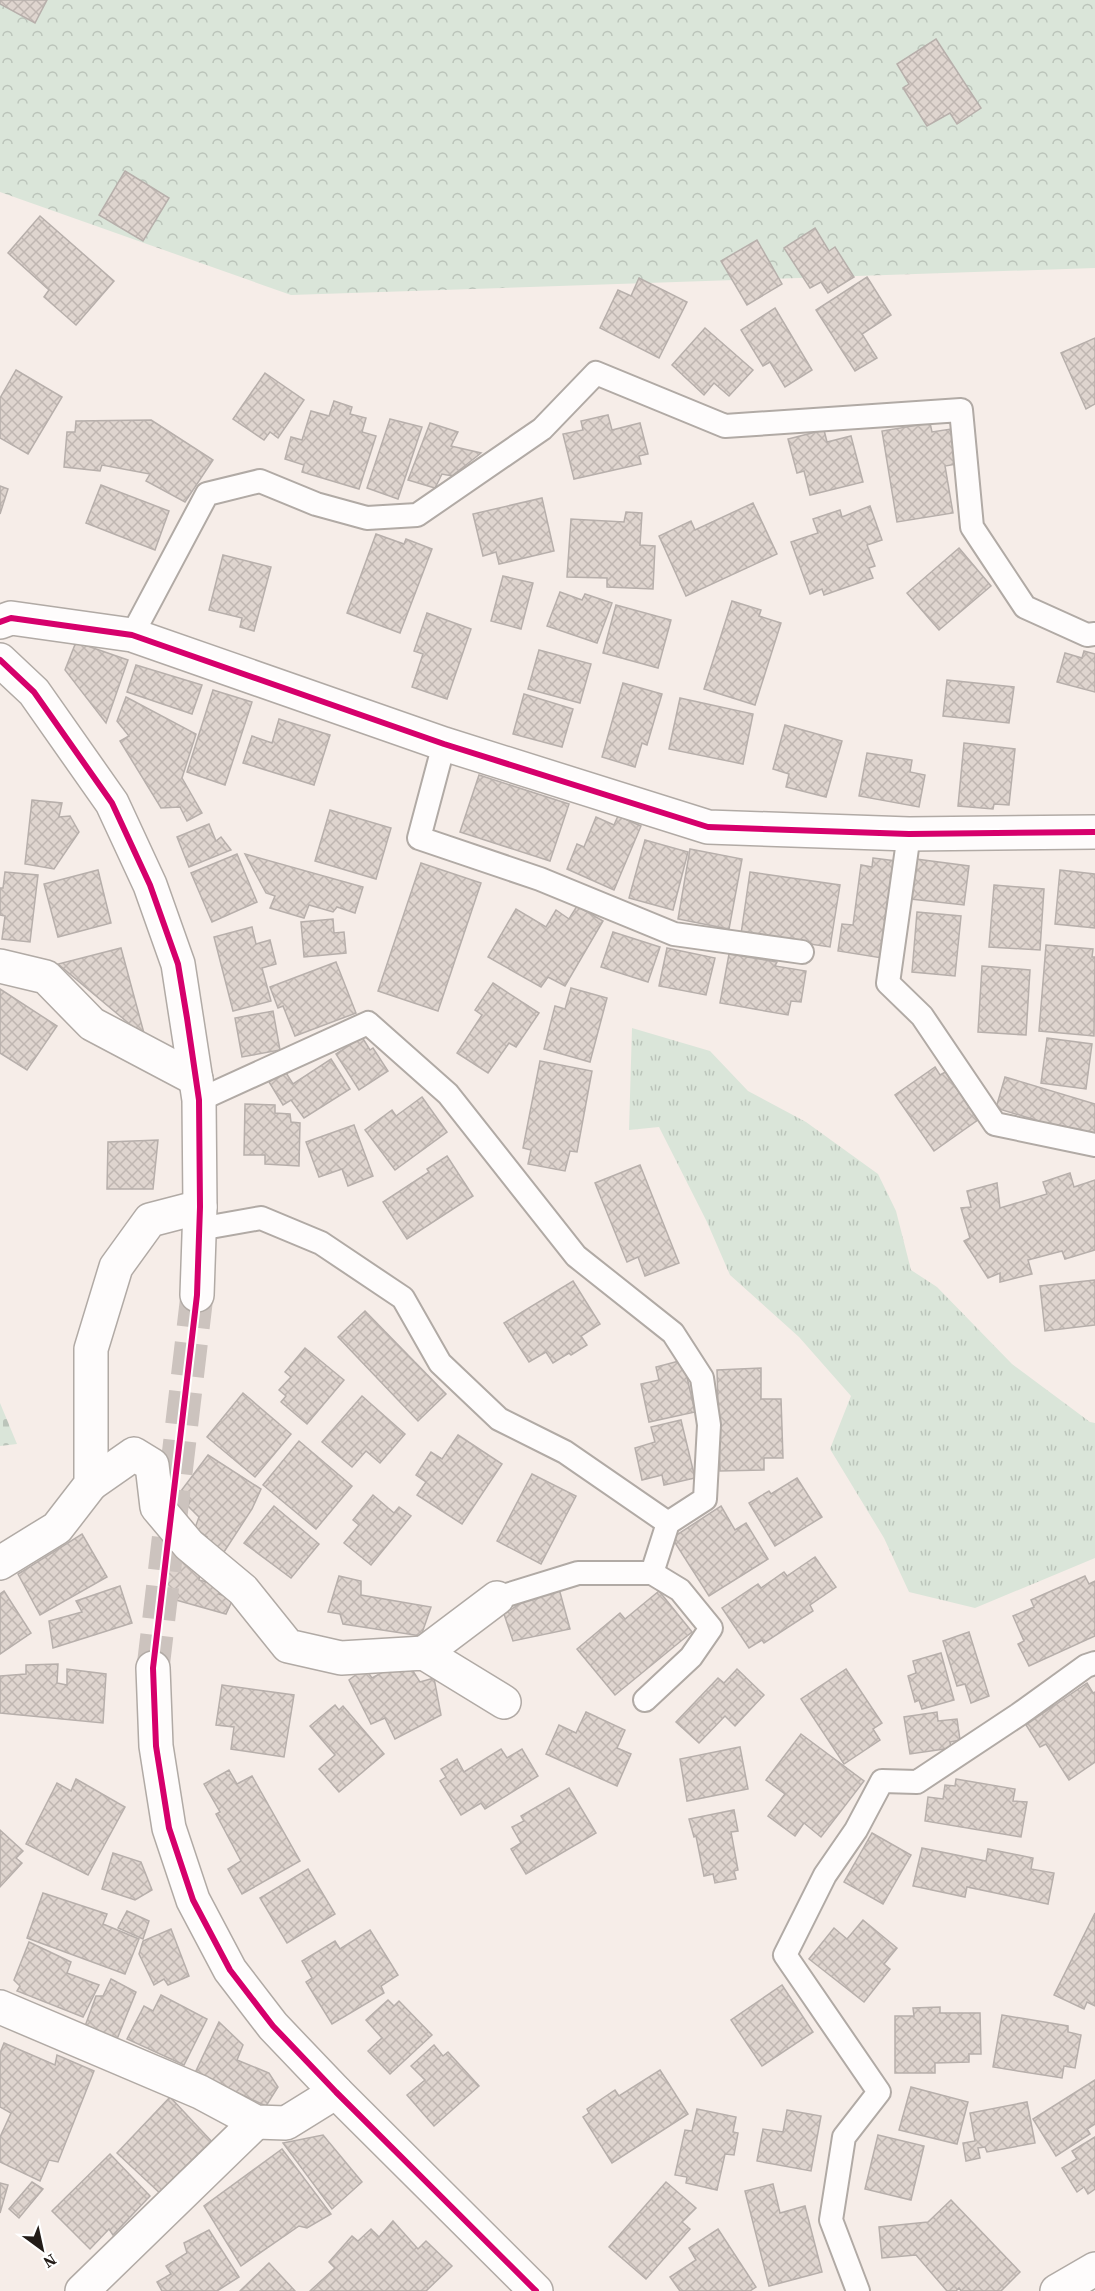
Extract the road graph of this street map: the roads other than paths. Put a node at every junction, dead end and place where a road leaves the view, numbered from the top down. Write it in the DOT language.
graph roads {
  1 [pos="0,621"];
  2 [pos="1095,634"];
  3 [pos="132,635"];
  4 [pos="0,660"];
  5 [pos="444,744"];
  6 [pos="1095,832"];
  7 [pos="909,834"];
  8 [pos="802,952"];
  9 [pos="0,966"];
  10 [pos="198,1090"];
  11 [pos="1095,1145"];
  12 [pos="200,1218"];
  13 [pos="197,1295"];
  14 [pos="91,1485"];
  15 [pos="668,1522"];
  16 [pos="0,1563"];
  17 [pos="652,1573"];
  18 [pos="497,1598"];
  19 [pos="424,1653"];
  20 [pos="1095,1663"];
  21 [pos="153,1668"];
  22 [pos="645,1700"];
  23 [pos="504,1702"];
  24 [pos="0,2007"];
  25 [pos="336,2092"];
  26 [pos="255,2122"];
  27 [pos="1095,2269"];
  28 [pos="82,2291"];
  29 [pos="536,2291"];
  30 [pos="858,2291"];
  31 [pos="1057,2291"];
  1 -- 3 [label="street"];
  2 -- 3 [label="lane"];
  3 -- 5 [label="street"];
  4 -- 10 [label="street"];
  5 -- 7 [label="street"];
  5 -- 8 [label="lane"];
  6 -- 7 [label="street"];
  7 -- 11 [label="lane"];
  9 -- 10 [label="street"];
  10 -- 12 [label="street"];
  10 -- 15 [label="lane"];
  12 -- 13 [label="street"];
  12 -- 14 [label="street"];
  12 -- 15 [label="lane"];
  14 -- 16 [label="street"];
  14 -- 19 [label="street"];
  15 -- 17 [label="lane"];
  17 -- 18 [label="lane"];
  17 -- 22 [label="lane"];
  18 -- 19 [label="street"];
  19 -- 23 [label="street"];
  20 -- 30 [label="lane"];
  21 -- 25 [label="street"];
  24 -- 26 [label="street"];
  25 -- 26 [label="street"];
  25 -- 29 [label="street"];
  26 -- 28 [label="street"];
  27 -- 31 [label="street"];
}
